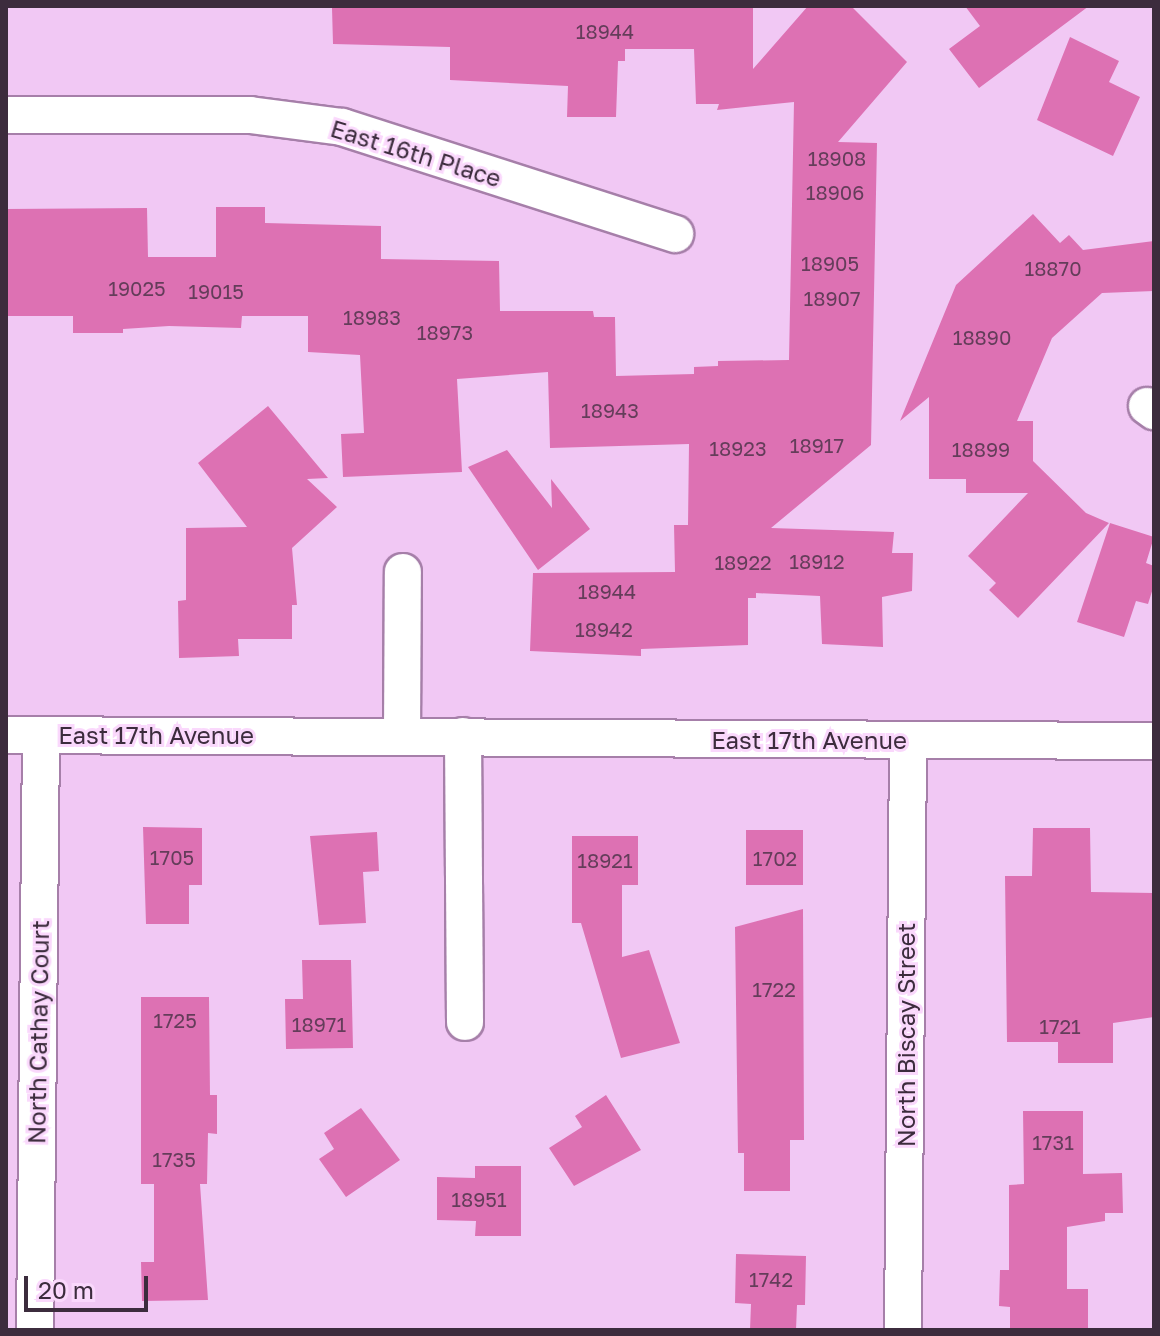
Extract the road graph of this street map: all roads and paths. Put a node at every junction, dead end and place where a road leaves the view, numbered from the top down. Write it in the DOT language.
graph roads {
  1 [pos="6,115"];
  2 [pos="675,234"];
  3 [pos="403,572"];
  4 [pos="24,735"];
  5 [pos="402,736"];
  6 [pos="463,736"];
  7 [pos="908,740"];
  8 [pos="1154,741"];
  9 [pos="465,1022"];
  10 [pos="35,1330"];
  11 [pos="903,1330"];
  1 -- 2 [label="street, East 16th Place"];
  3 -- 5 [label="street"];
  4 -- 5 [label="street, East 17th Avenue"];
  4 -- 10 [label="street, North Cathay Court"];
  5 -- 6 [label="street, East 17th Avenue"];
  6 -- 7 [label="street, East 17th Avenue"];
  6 -- 9 [label="street"];
  7 -- 8 [label="street, East 17th Avenue"];
  7 -- 11 [label="street, North Biscay Street"];
}
